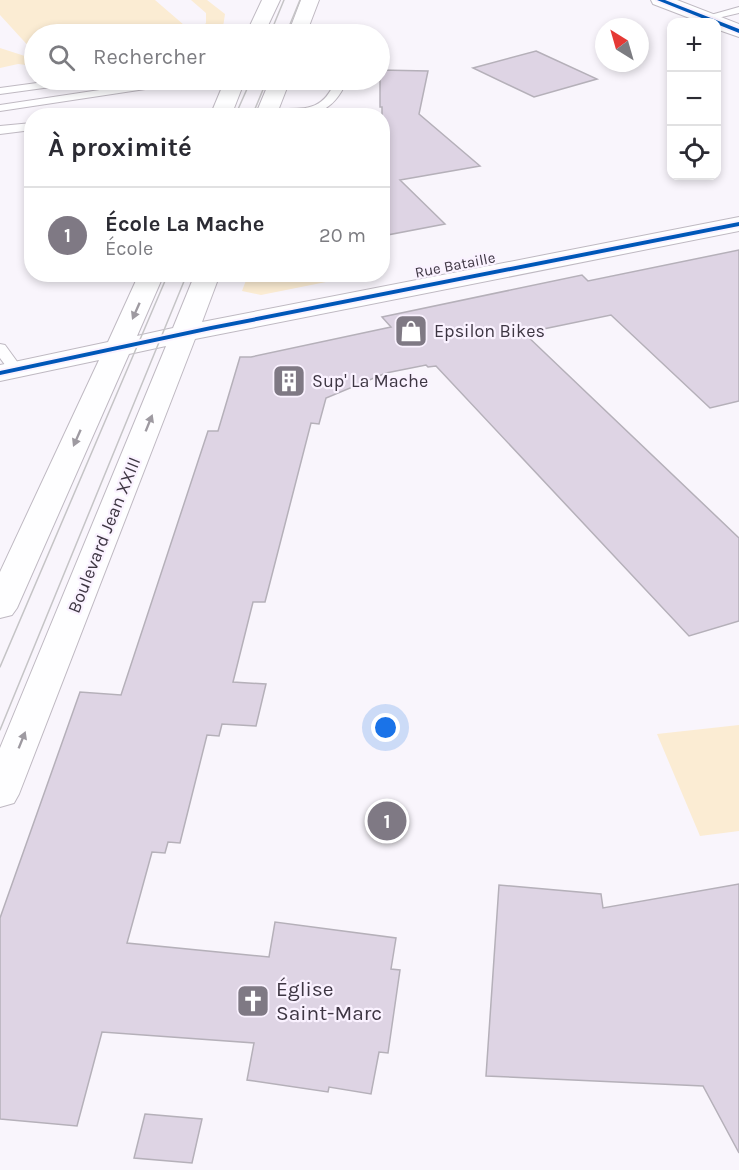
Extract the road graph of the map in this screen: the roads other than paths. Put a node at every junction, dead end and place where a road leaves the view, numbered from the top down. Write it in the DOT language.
graph roads {
  1 [pos="270,0"];
  2 [pos="310,0"];
  3 [pos="660,0"];
  4 [pos="739,10"];
  5 [pos="705,18"];
  6 [pos="259,24"];
  7 [pos="301,24"];
  8 [pos="721,25"];
  9 [pos="739,32"];
  10 [pos="24,88"];
  11 [pos="119,90"];
  12 [pos="231,90"];
  13 [pos="276,90"];
  14 [pos="337,90"];
  15 [pos="0,91"];
  16 [pos="0,108"];
  17 [pos="223,108"];
  18 [pos="268,108"];
  19 [pos="324,108"];
  20 [pos="24,127"];
  21 [pos="0,130"];
  22 [pos="739,224"];
  23 [pos="149,282"];
  24 [pos="205,282"];
  25 [pos="185,334"];
  26 [pos="120,348"];
  27 [pos="5,363"];
  28 [pos="0,608"];
  29 [pos="0,794"];
  1 -- 6 [label="main road"];
  2 -- 7 [label="main road"];
  3 -- 5 [label="main road"];
  4 -- 5 [label="lane"];
  8 -- 9 [label="main road"];
  10 -- 15 [label="lane"];
  11 -- 16 [label="lane"];
  12 -- 17 [label="main road"];
  13 -- 18 [label="main road"];
  14 -- 19 [label="lane"];
  20 -- 21 [label="lane"];
  22 -- 25 [label="main road, Rue Bataille"];
  23 -- 26 [label="main road, one-way"];
  24 -- 25 [label="main road, Boulevard Jean XXIII"];
  25 -- 26 [label="main road, Rue Bataille"];
  29 -- 25 [label="main road, Boulevard Jean XXIII, one-way"];
  26 -- 27 [label="main road, Rue Bataille"];
  26 -- 28 [label="main road, one-way"];
}
